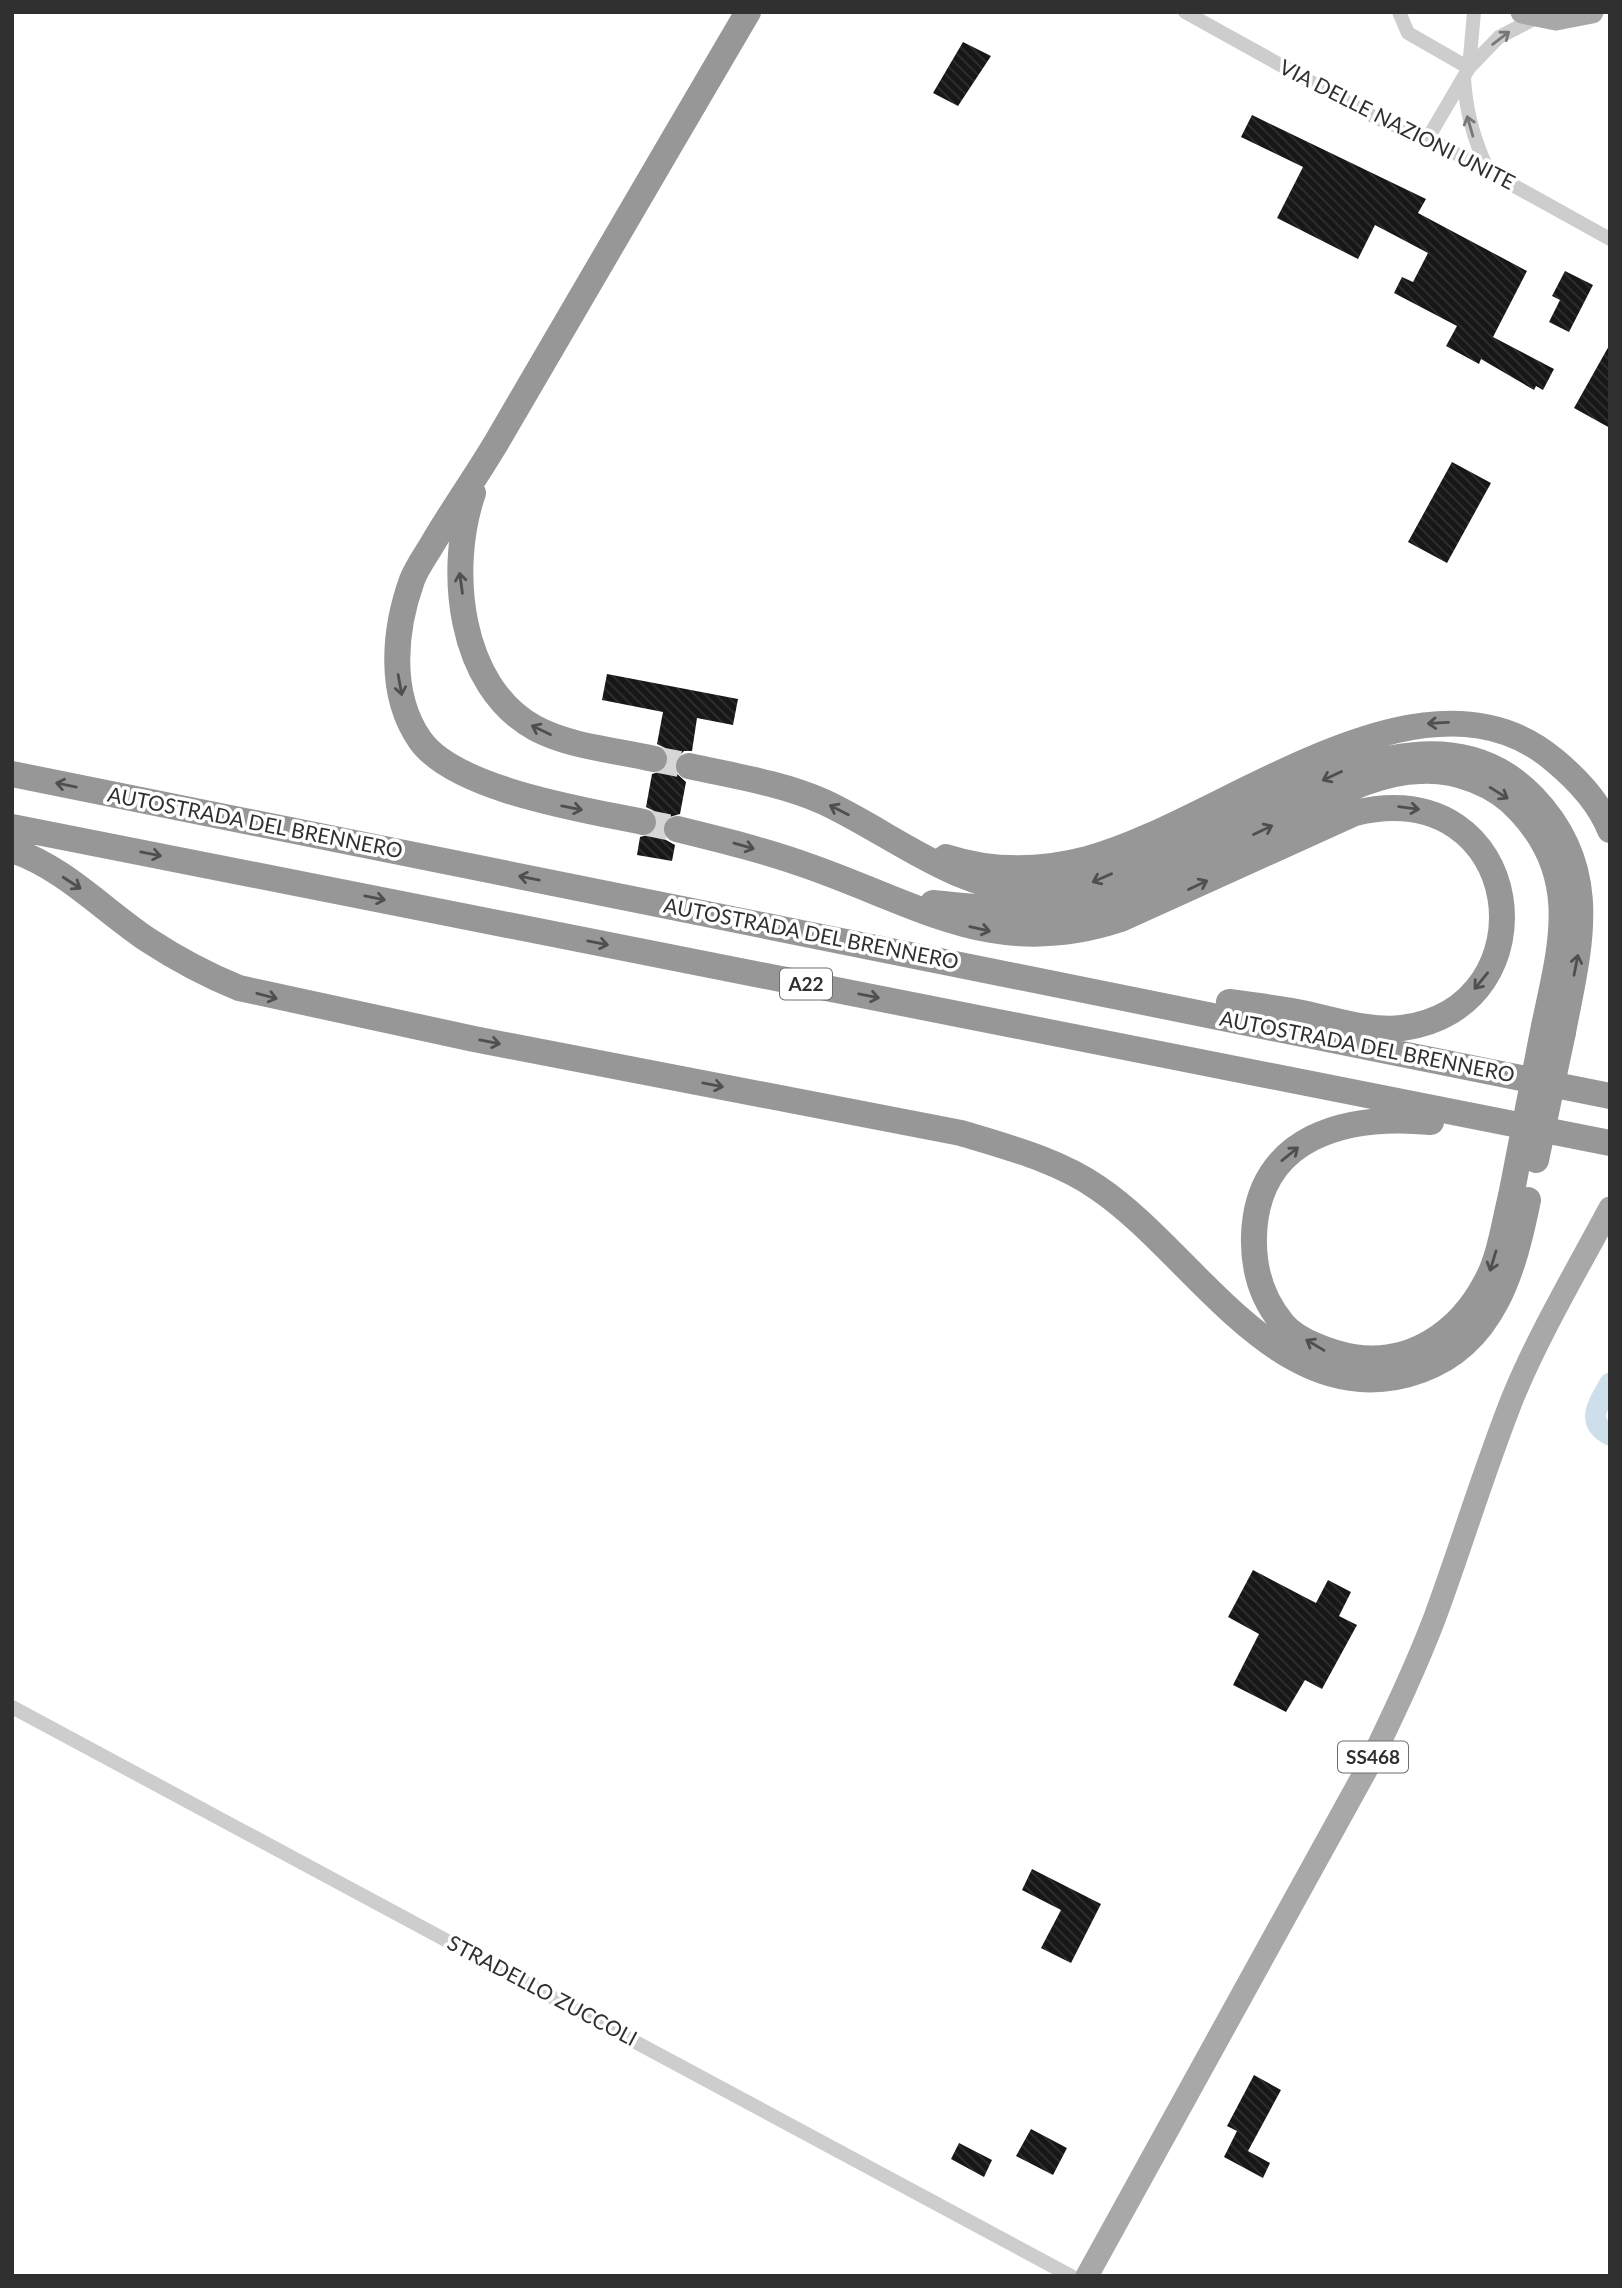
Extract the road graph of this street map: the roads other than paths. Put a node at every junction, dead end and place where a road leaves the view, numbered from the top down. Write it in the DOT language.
graph roads {
  1 [pos="728,12"];
  2 [pos="748,12"];
  3 [pos="1185,12"];
  4 [pos="1399,12"];
  5 [pos="1474,12"];
  6 [pos="1597,13"];
  7 [pos="1530,15"];
  8 [pos="1467,73"];
  9 [pos="1428,138"];
  10 [pos="664,150"];
  11 [pos="1488,171"];
  12 [pos="1610,239"];
  13 [pos="482,468"];
  14 [pos="654,759"];
  15 [pos="689,766"];
  16 [pos="12,774"];
  17 [pos="643,822"];
  18 [pos="12,827"];
  19 [pos="677,830"];
  20 [pos="1610,830"];
  21 [pos="900,841"];
  22 [pos="12,850"];
  23 [pos="893,899"];
  24 [pos="909,954"];
  25 [pos="1553,1029"];
  26 [pos="1610,1096"];
  27 [pos="1605,1142"];
  28 [pos="1520,1198"];
  29 [pos="1608,1211"];
  30 [pos="12,1707"];
  31 [pos="1071,2276"];
  32 [pos="1087,2276"];
  1 -- 10 [label="highway"];
  2 -- 10 [label="highway"];
  3 -- 9 [label="street, VIA DELLE NAZIONI UNITE"];
  4 -- 8 [label="street"];
  5 -- 8 [label="street"];
  6 -- 7 [label="main road"];
  8 -- 7 [label="street, one-way"];
  8 -- 9 [label="street"];
  11 -- 8 [label="street, one-way"];
  9 -- 11 [label="street, VIA DELLE NAZIONI UNITE"];
  10 -- 13 [label="highway"];
  11 -- 12 [label="street, VIA DELLE NAZIONI UNITE"];
  14 -- 13 [label="highway, one-way"];
  13 -- 17 [label="highway, one-way"];
  21 -- 15 [label="highway, one-way"];
  24 -- 16 [label="highway, AUTOSTRADA DEL BRENNERO / A22, one-way"];
  18 -- 27 [label="highway, A22, one-way"];
  19 -- 23 [label="highway, one-way"];
  20 -- 21 [label="highway, one-way"];
  25 -- 21 [label="highway, one-way"];
  22 -- 28 [label="highway, one-way"];
  23 -- 24 [label="highway, one-way"];
  23 -- 25 [label="highway, one-way"];
  24 -- 26 [label="highway, AUTOSTRADA DEL BRENNERO / A22"];
  25 -- 28 [label="highway, bridge"];
  28 -- 27 [label="highway, one-way"];
  29 -- 32 [label="main road, SS468"];
  30 -- 31 [label="street, STRADELLO ZUCCOLI"];
}
